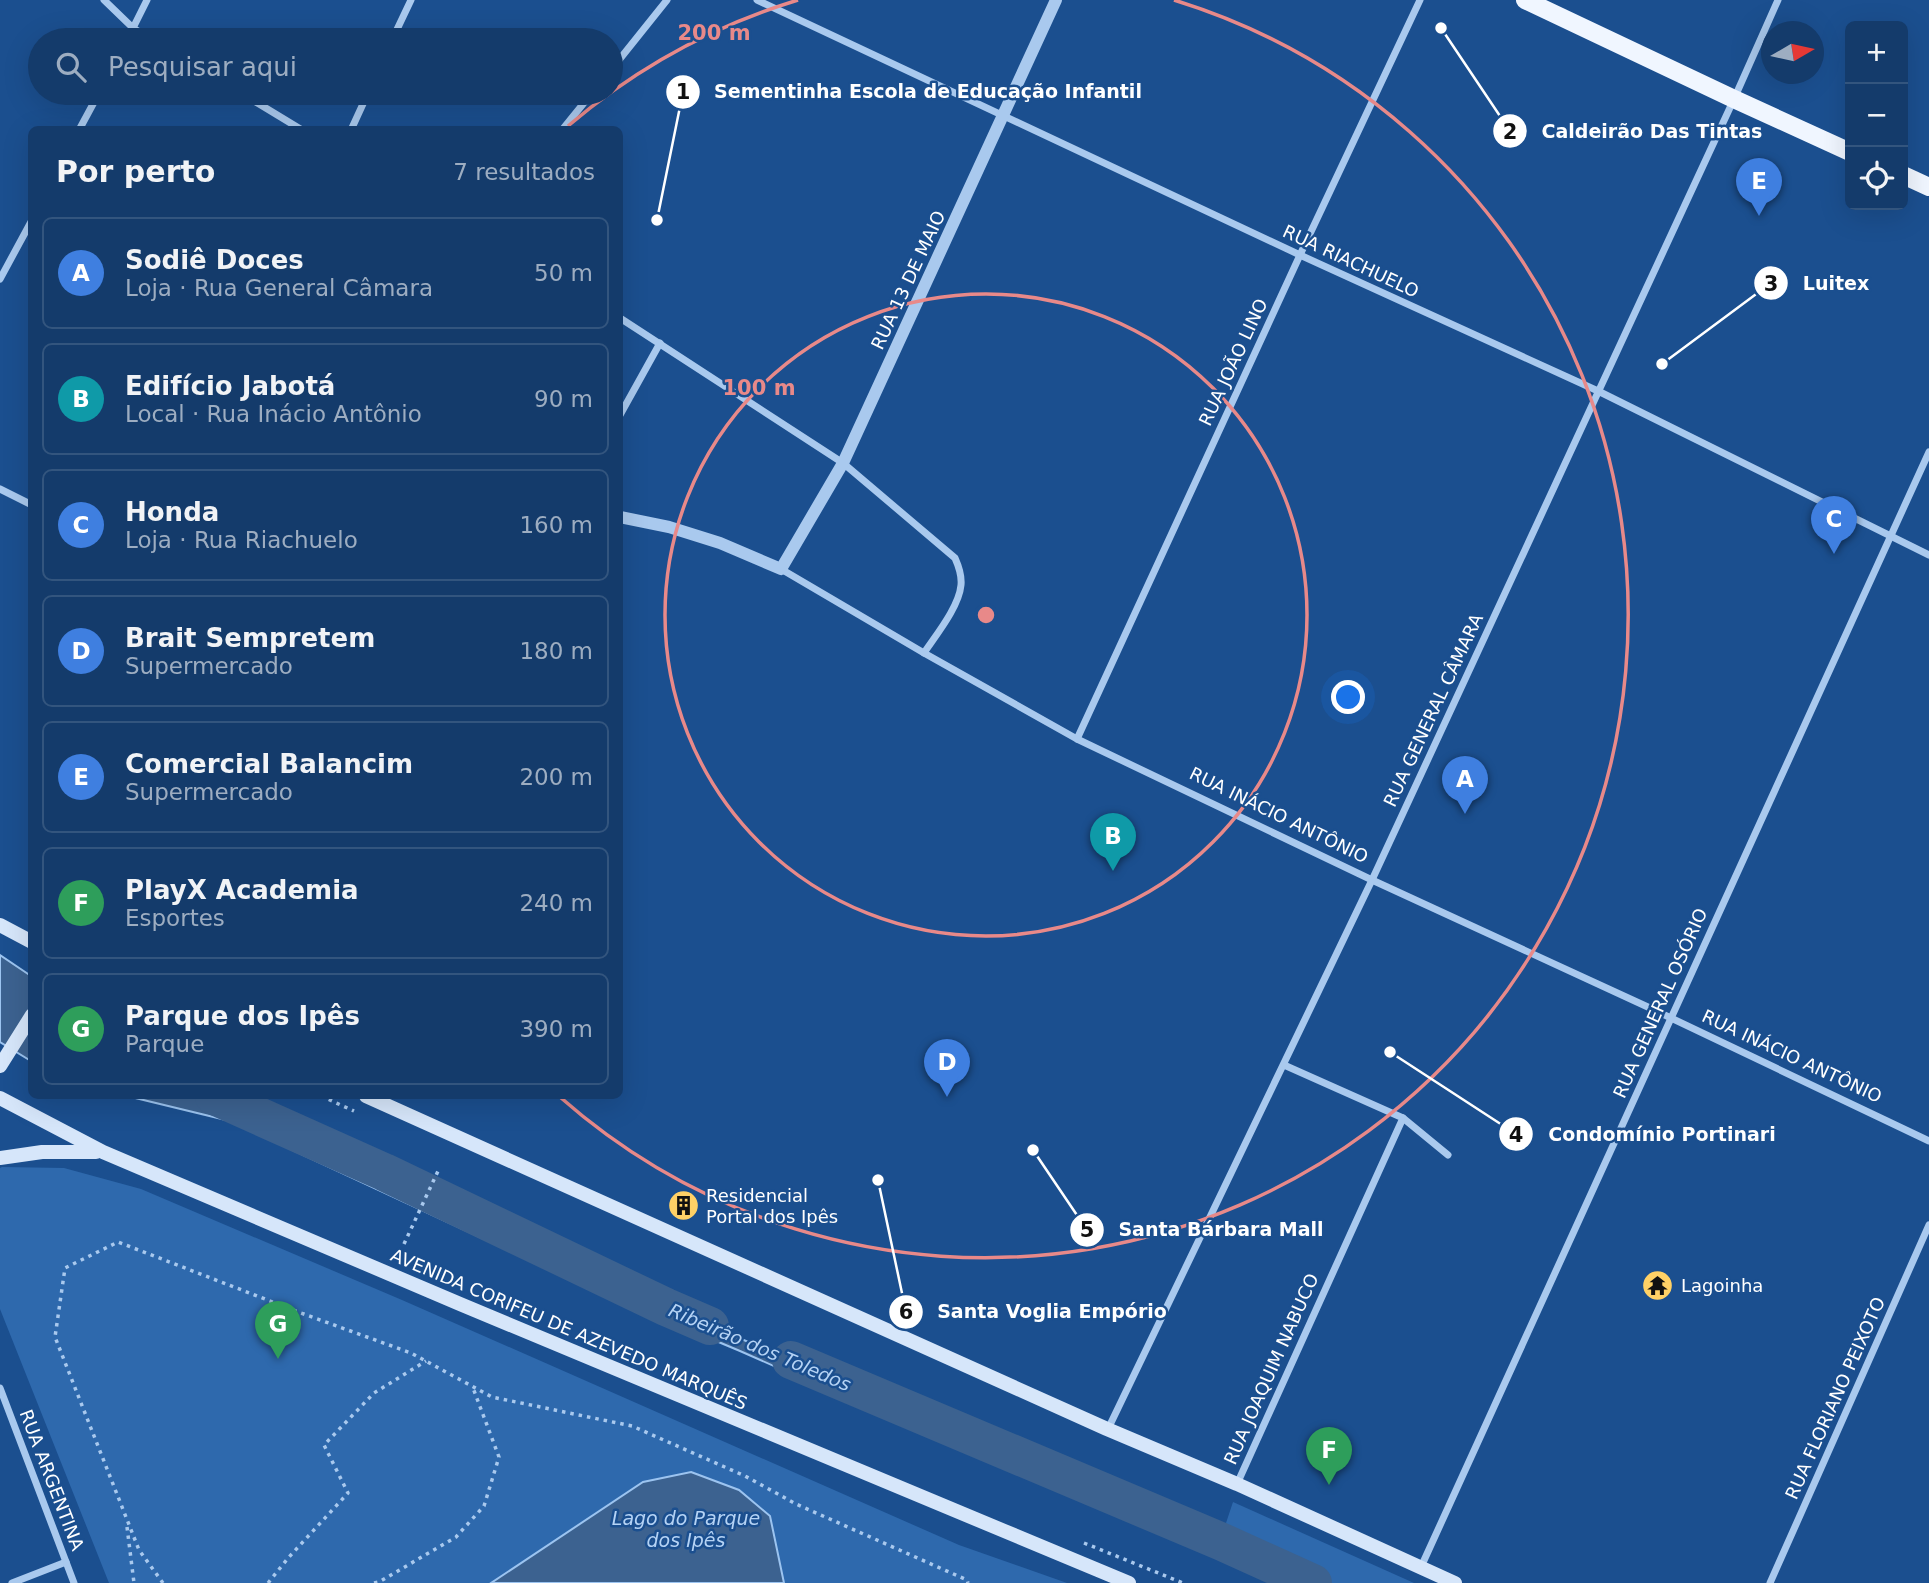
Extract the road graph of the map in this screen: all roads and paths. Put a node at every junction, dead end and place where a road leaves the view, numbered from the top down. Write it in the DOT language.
graph roads {
  1 [pos="104,0"];
  2 [pos="146,0"];
  3 [pos="411,0"];
  4 [pos="667,0"];
  5 [pos="757,0"];
  6 [pos="1056,0"];
  7 [pos="1420,0"];
  8 [pos="1525,0"];
  9 [pos="1778,0"];
  10 [pos="133,28"];
  11 [pos="398,28"];
  12 [pos="623,55"];
  13 [pos="1734,100"];
  14 [pos="93,105"];
  15 [pos="261,105"];
  16 [pos="362,105"];
  17 [pos="582,105"];
  18 [pos="1002,116"];
  19 [pos="81,126"];
  20 [pos="295,126"];
  21 [pos="353,126"];
  22 [pos="565,126"];
  23 [pos="1845,150"];
  24 [pos="1908,177"];
  25 [pos="1929,187"];
  26 [pos="28,227"];
  27 [pos="1300,255"];
  28 [pos="0,279"];
  29 [pos="623,320"];
  30 [pos="660,343"];
  31 [pos="1598,391"];
  32 [pos="623,410"];
  33 [pos="1929,452"];
  34 [pos="843,463"];
  35 [pos="0,489"];
  36 [pos="28,503"];
  37 [pos="623,518"];
  38 [pos="1889,537"];
  39 [pos="1929,555"];
  40 [pos="781,569"];
  41 [pos="924,653"];
  42 [pos="1077,739"];
  43 [pos="1373,880"];
  44 [pos="0,925"];
  45 [pos="28,940"];
  46 [pos="1671,1018"];
  47 [pos="28,1021"];
  48 [pos="1284,1065"];
  49 [pos="0,1066"];
  50 [pos="0,1098"];
  51 [pos="373,1099"];
  52 [pos="1403,1118"];
  53 [pos="1929,1141"];
  54 [pos="103,1152"];
  55 [pos="1448,1154"];
  56 [pos="0,1158"];
  57 [pos="438,1171"];
  58 [pos="1929,1225"];
  59 [pos="404,1244"];
  60 [pos="426,1361"];
  61 [pos="472,1386"];
  62 [pos="0,1388"];
  63 [pos="1107,1429"];
  64 [pos="1237,1484"];
  65 [pos="127,1522"];
  66 [pos="66,1562"];
  67 [pos="1421,1567"];
  68 [pos="12,1583"];
  69 [pos="74,1583"];
  70 [pos="134,1583"];
  71 [pos="163,1583"];
  72 [pos="268,1583"];
  73 [pos="374,1583"];
  74 [pos="968,1583"];
  75 [pos="1129,1583"];
  76 [pos="1455,1583"];
  77 [pos="1770,1583"];
  1 -- 10 [label="street"];
  2 -- 10 [label="street"];
  3 -- 11 [label="street"];
  4 -- 12 [label="street"];
  5 -- 18 [label="street, RUA RIACHUELO"];
  6 -- 18 [label="street, RUA 13 DE MAIO"];
  7 -- 27 [label="street, RUA JOÃO LINO"];
  8 -- 13 [label="main road"];
  9 -- 13 [label="street, RUA GENERAL CÂMARA"];
  13 -- 23 [label="main road"];
  13 -- 31 [label="street, RUA GENERAL CÂMARA"];
  14 -- 19 [label="street"];
  15 -- 20 [label="street"];
  16 -- 21 [label="street"];
  17 -- 22 [label="street"];
  18 -- 27 [label="street, RUA RIACHUELO"];
  18 -- 34 [label="street, RUA 13 DE MAIO"];
  24 -- 25 [label="main road"];
  26 -- 28 [label="street"];
  27 -- 31 [label="street, RUA RIACHUELO"];
  27 -- 42 [label="street, RUA JOÃO LINO"];
  29 -- 30 [label="street"];
  30 -- 32 [label="street"];
  30 -- 34 [label="street"];
  31 -- 38 [label="street, RUA RIACHUELO"];
  31 -- 43 [label="street, RUA GENERAL CÂMARA"];
  33 -- 38 [label="street, RUA GENERAL OSÓRIO"];
  34 -- 40 [label="street, RUA 13 DE MAIO"];
  34 -- 41 [label="street"];
  35 -- 36 [label="street"];
  37 -- 40 [label="street, RUA INÁCIO ANTÔNIO"];
  38 -- 39 [label="street, RUA RIACHUELO"];
  38 -- 46 [label="street, RUA GENERAL OSÓRIO"];
  40 -- 41 [label="street, RUA INÁCIO ANTÔNIO"];
  41 -- 42 [label="street, RUA INÁCIO ANTÔNIO"];
  42 -- 43 [label="street, RUA INÁCIO ANTÔNIO"];
  43 -- 46 [label="street, RUA INÁCIO ANTÔNIO"];
  43 -- 48 [label="street, RUA GENERAL CÂMARA"];
  44 -- 45 [label="main road"];
  46 -- 53 [label="street, RUA INÁCIO ANTÔNIO"];
  46 -- 67 [label="street, RUA GENERAL OSÓRIO"];
  47 -- 49 [label="main road"];
  48 -- 52 [label="street"];
  48 -- 63 [label="street, RUA GENERAL CÂMARA"];
  50 -- 54 [label="main road, AVENIDA CORIFEU DE AZEVEDO MARQUÊS"];
  51 -- 63 [label="main road"];
  52 -- 55 [label="street"];
  52 -- 64 [label="street, RUA JOAQUIM NABUCO"];
  54 -- 56 [label="main road"];
  54 -- 75 [label="main road, AVENIDA CORIFEU DE AZEVEDO MARQUÊS"];
  57 -- 59 [label="path"];
  58 -- 77 [label="street, RUA FLORIANO PEIXOTO"];
  60 -- 61 [label="path"];
  60 -- 65 [label="path"];
  60 -- 72 [label="path"];
  61 -- 73 [label="path"];
  61 -- 74 [label="path"];
  62 -- 66 [label="street, RUA ARGENTINA"];
  63 -- 64 [label="main road"];
  64 -- 67 [label="main road"];
  65 -- 70 [label="path"];
  65 -- 71 [label="path"];
  66 -- 68 [label="street"];
  66 -- 69 [label="street, RUA ARGENTINA"];
  67 -- 76 [label="main road"];
}
